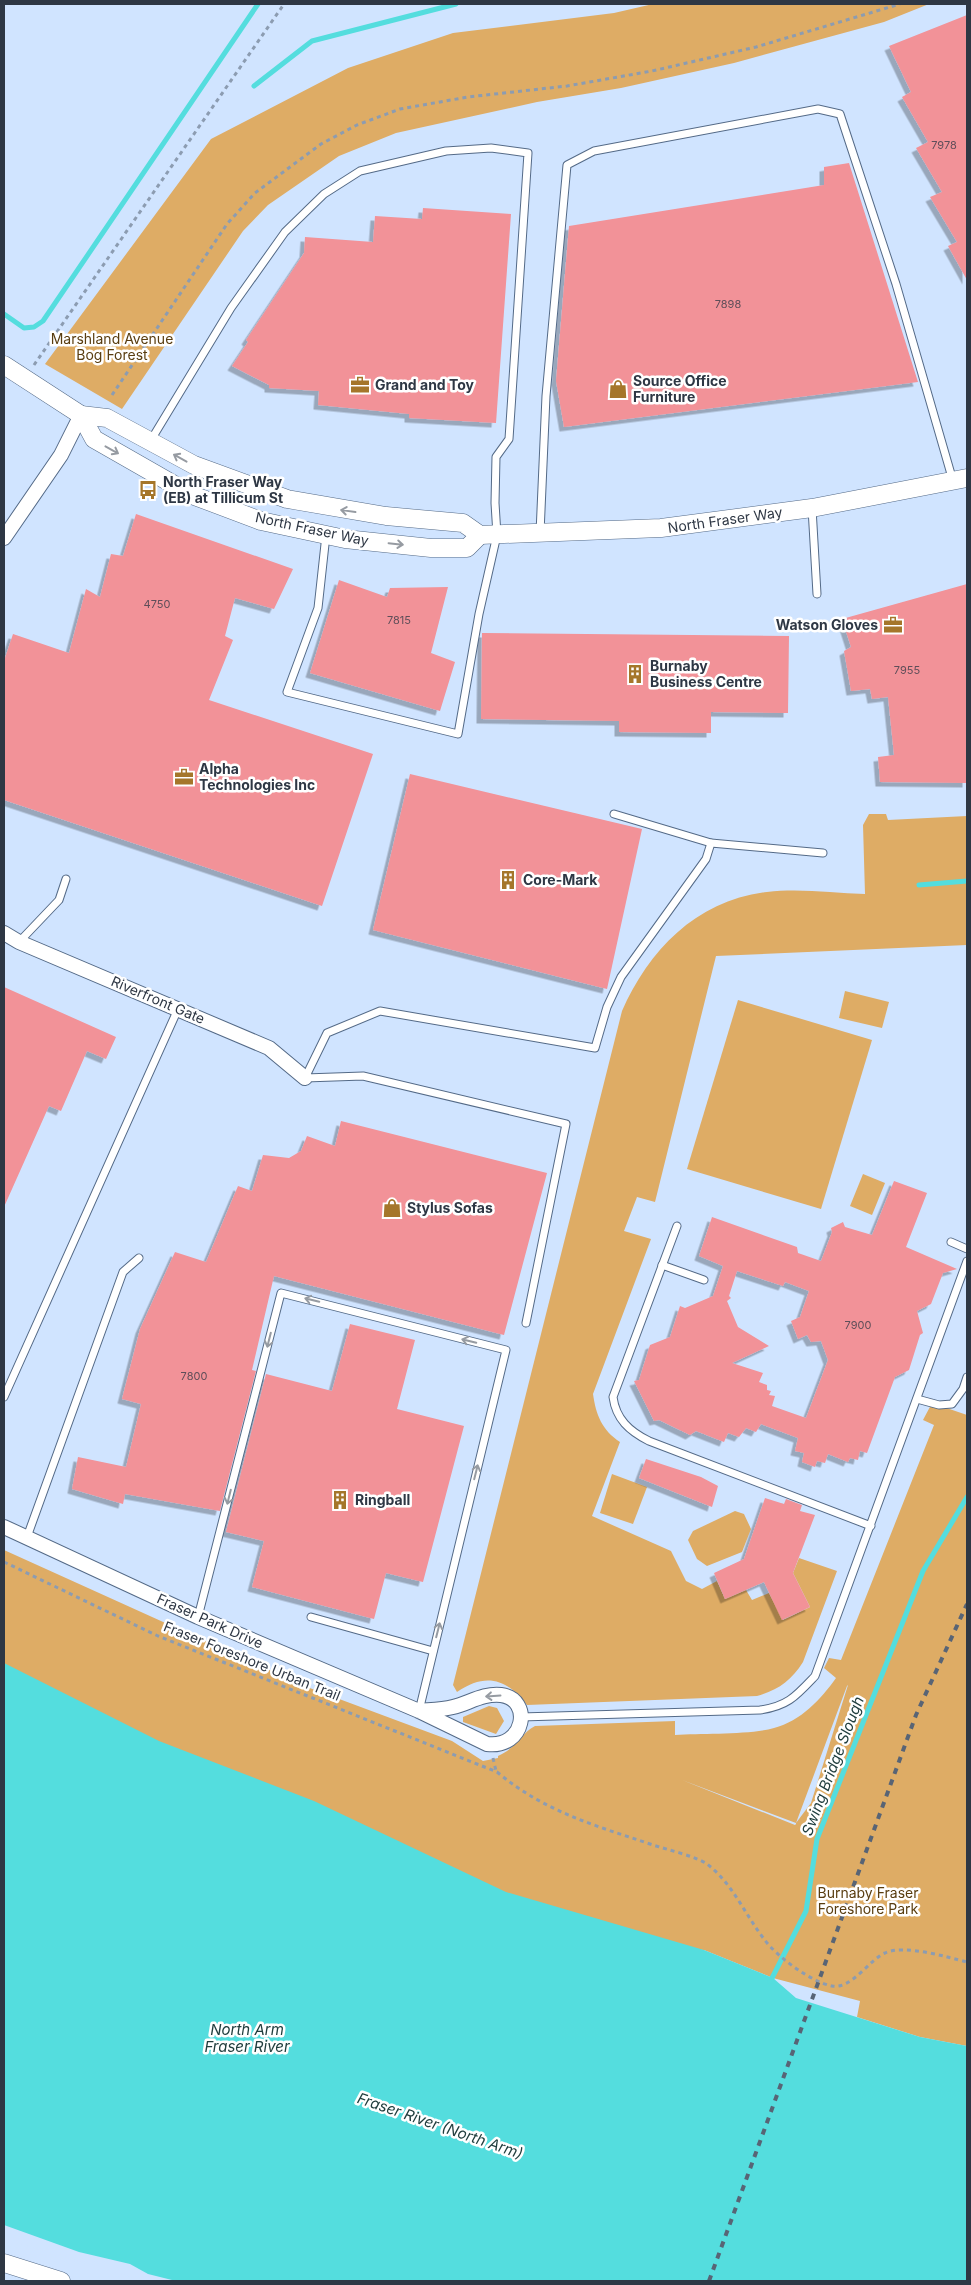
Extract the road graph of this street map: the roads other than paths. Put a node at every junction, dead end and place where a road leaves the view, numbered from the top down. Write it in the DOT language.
graph roads {
  1 [pos="4,365"];
  2 [pos="81,415"];
  3 [pos="150,441"];
  4 [pos="960,480"];
  5 [pos="812,508"];
  6 [pos="540,534"];
  7 [pos="326,535"];
  8 [pos="489,535"];
  9 [pos="4,538"];
  10 [pos="817,594"];
  11 [pos="614,814"];
  12 [pos="711,843"];
  13 [pos="823,853"];
  14 [pos="66,879"];
  15 [pos="4,933"];
  16 [pos="19,942"];
  17 [pos="178,1009"];
  18 [pos="305,1078"];
  19 [pos="676,1226"];
  20 [pos="951,1242"];
  21 [pos="967,1248"];
  22 [pos="139,1258"];
  23 [pos="967,1261"];
  24 [pos="662,1265"];
  25 [pos="704,1280"];
  26 [pos="526,1323"];
  27 [pos="967,1377"];
  28 [pos="4,1397"];
  29 [pos="917,1399"];
  30 [pos="871,1526"];
  31 [pos="4,1527"];
  32 [pos="26,1537"];
  33 [pos="198,1617"];
  34 [pos="311,1617"];
  35 [pos="433,1651"];
  36 [pos="419,1711"];
  37 [pos="521,1717"];
  38 [pos="4,2263"];
  39 [pos="61,2281"];
  1 -- 2 [label="street, North Fraser Way"];
  2 -- 3 [label="street, North Fraser Way"];
  2 -- 7 [label="street, North Fraser Way, one-way"];
  2 -- 9 [label="street"];
  8 -- 3 [label="street, North Fraser Way, one-way"];
  3 -- 8 [label="lane"];
  4 -- 5 [label="street, North Fraser Way"];
  4 -- 6 [label="lane"];
  5 -- 6 [label="street, North Fraser Way"];
  5 -- 10 [label="lane"];
  6 -- 8 [label="street, North Fraser Way"];
  7 -- 8 [label="street, North Fraser Way, one-way"];
  7 -- 8 [label="lane"];
  11 -- 12 [label="lane"];
  12 -- 13 [label="lane"];
  12 -- 18 [label="lane"];
  14 -- 16 [label="lane"];
  15 -- 16 [label="street, Riverfront Gate"];
  16 -- 17 [label="street, Riverfront Gate"];
  17 -- 18 [label="street, Riverfront Gate"];
  17 -- 28 [label="lane"];
  18 -- 26 [label="lane"];
  19 -- 24 [label="lane"];
  20 -- 21 [label="lane"];
  22 -- 32 [label="lane"];
  23 -- 29 [label="lane"];
  24 -- 25 [label="lane"];
  24 -- 30 [label="lane"];
  27 -- 29 [label="lane"];
  29 -- 30 [label="lane"];
  30 -- 37 [label="lane"];
  31 -- 32 [label="street, Fraser Park Drive"];
  32 -- 33 [label="street, Fraser Park Drive"];
  35 -- 33 [label="lane, one-way"];
  33 -- 36 [label="street, Fraser Park Drive"];
  34 -- 35 [label="lane"];
  35 -- 36 [label="lane"];
  37 -- 36 [label="street, Fraser Park Drive, one-way"];
  36 -- 37 [label="street, Fraser Park Drive"];
  38 -- 39 [label="street"];
}
